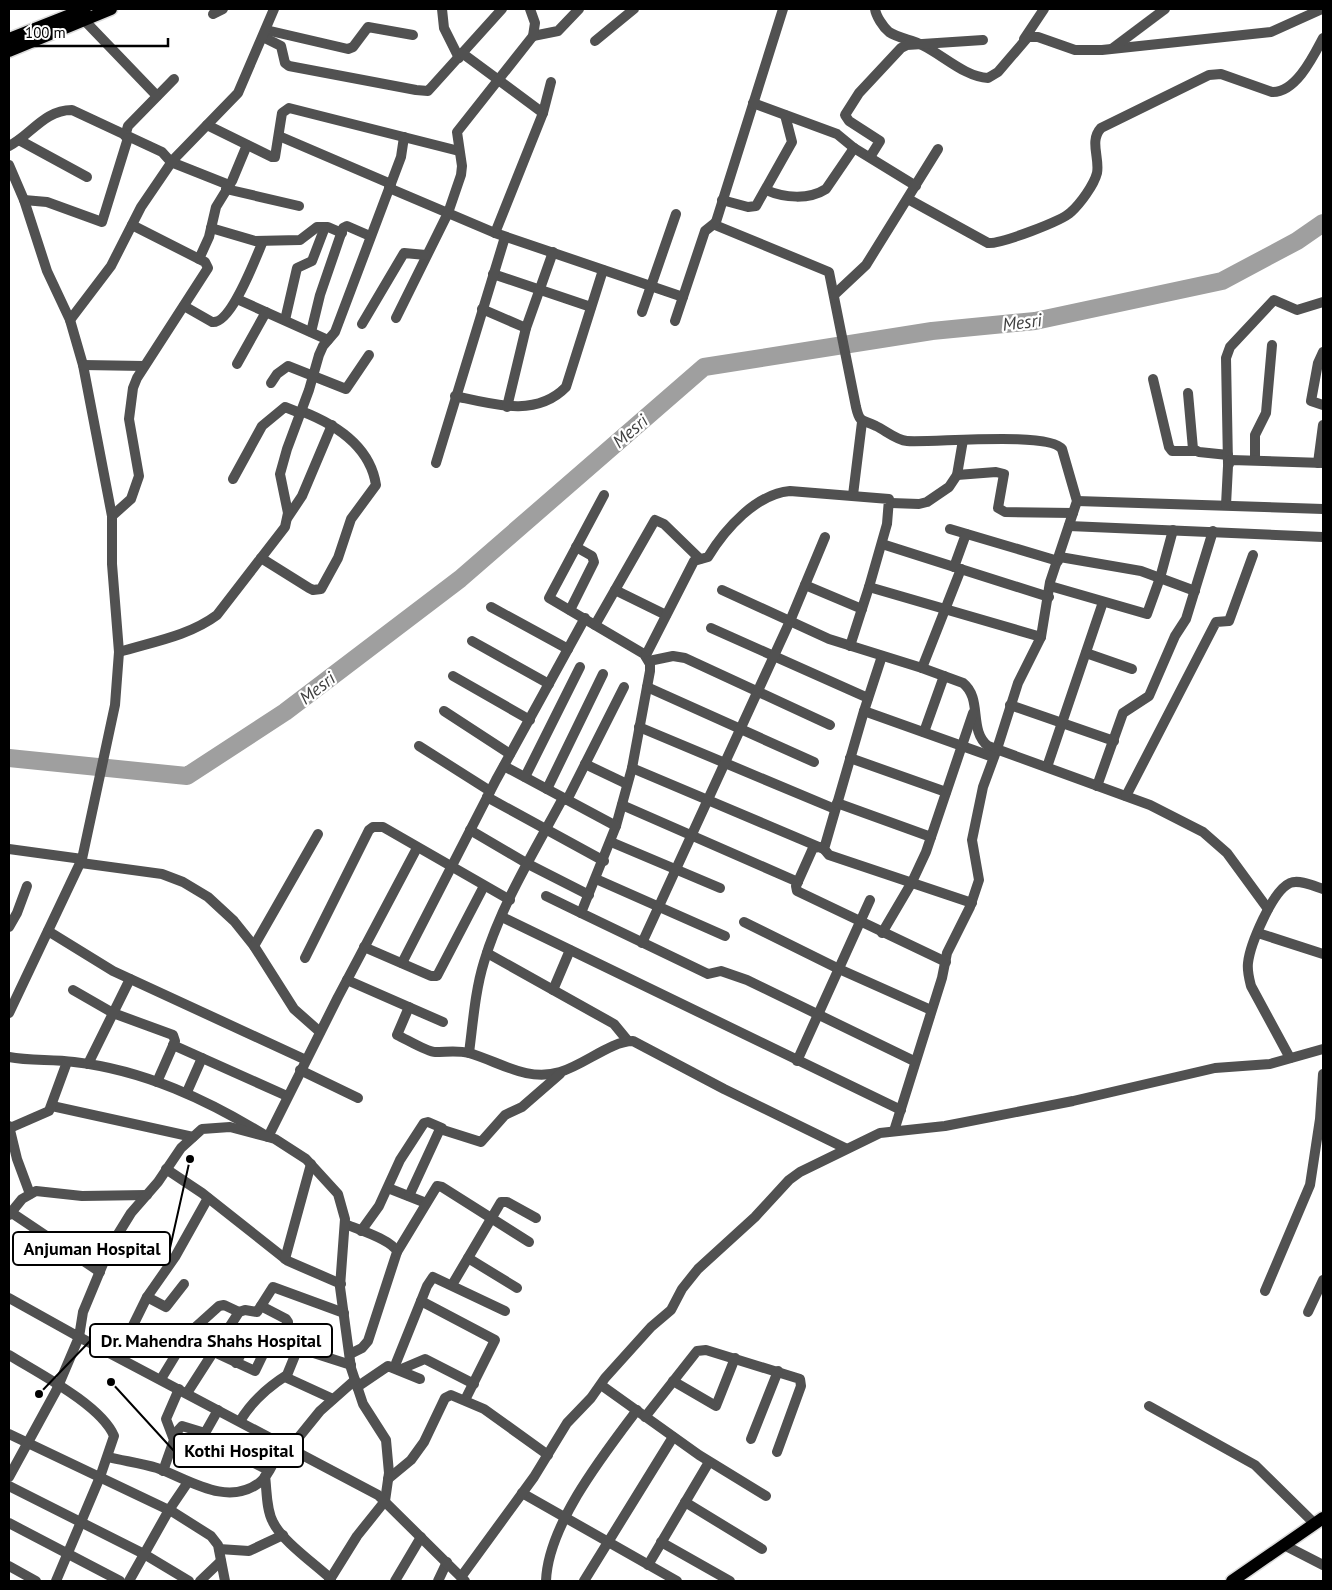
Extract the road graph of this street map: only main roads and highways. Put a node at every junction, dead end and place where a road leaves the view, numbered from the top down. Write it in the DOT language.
graph roads {
  1 [pos="111,9"];
  2 [pos="84,15"];
  3 [pos="9,39"];
  4 [pos="9,51"];
  5 [pos="1320,1521"];
  6 [pos="1232,1581"];
  1 -- 2 [label="main road"];
  2 -- 3 [label="main road"];
  2 -- 4 [label="main road"];
  5 -- 6 [label="main road"];
}
